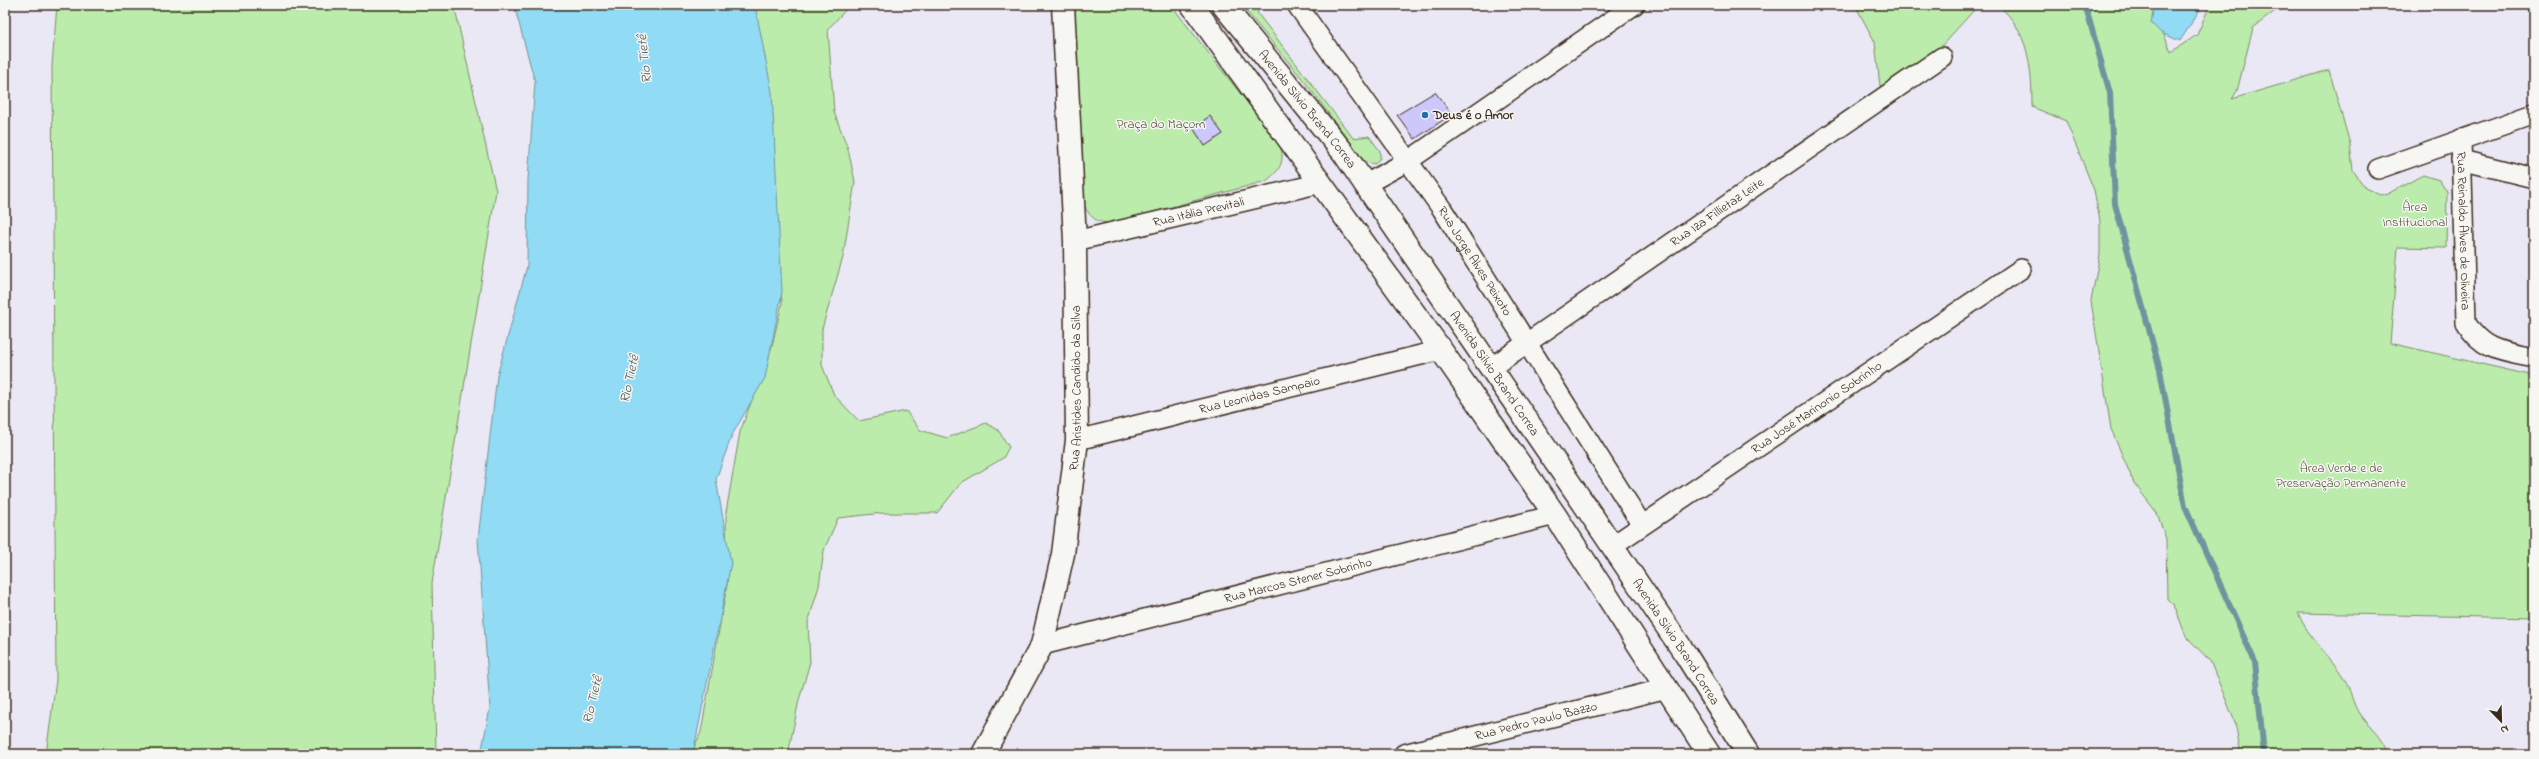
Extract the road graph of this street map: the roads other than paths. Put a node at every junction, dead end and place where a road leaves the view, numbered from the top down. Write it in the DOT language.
graph roads {
  1 [pos="1063,5"];
  2 [pos="1192,5"];
  3 [pos="1223,5"];
  4 [pos="1297,5"];
  5 [pos="1634,5"];
  6 [pos="1942,57"];
  7 [pos="2534,114"];
  8 [pos="2461,139"];
  9 [pos="2461,160"];
  10 [pos="1408,161"];
  11 [pos="2378,169"];
  12 [pos="2534,178"];
  13 [pos="1321,183"];
  14 [pos="1364,185"];
  15 [pos="1075,241"];
  16 [pos="2020,269"];
  17 [pos="1528,342"];
  18 [pos="1441,350"];
  19 [pos="2534,358"];
  20 [pos="1492,367"];
  21 [pos="1077,440"];
  22 [pos="1555,515"];
  23 [pos="1642,525"];
  24 [pos="1612,546"];
  25 [pos="1042,645"];
  26 [pos="1667,688"];
  27 [pos="983,754"];
  28 [pos="1404,754"];
  29 [pos="1709,754"];
  30 [pos="1748,754"];
  1 -- 15 [label="main road, Rua Aristides Candido da Silva"];
  2 -- 13 [label="main road"];
  3 -- 14 [label="main road, Avenida Silvio Brand Correa"];
  4 -- 10 [label="street, Rua Jorge Alves Peixoto"];
  5 -- 10 [label="street"];
  6 -- 17 [label="street, Rua Iza Fillietaz Leite"];
  7 -- 8 [label="street"];
  8 -- 9 [label="street, Rua Reinaldo Alves de Oliveira"];
  8 -- 11 [label="street"];
  9 -- 12 [label="street"];
  9 -- 19 [label="street, Rua Reinaldo Alves de Oliveira"];
  10 -- 14 [label="street"];
  10 -- 17 [label="street, Rua Jorge Alves Peixoto"];
  13 -- 15 [label="street, Rua Itália Previtali"];
  13 -- 18 [label="main road"];
  14 -- 20 [label="main road, Avenida Silvio Brand Correa"];
  15 -- 21 [label="main road, Rua Aristides Candido da Silva"];
  16 -- 23 [label="street, Rua José Marinonio Sobrinho"];
  17 -- 20 [label="street, Rua Iza Fillietaz Leite"];
  17 -- 23 [label="street, Rua Jorge Alves Peixoto"];
  18 -- 21 [label="street, Rua Leonidas Sampaio"];
  18 -- 22 [label="main road"];
  20 -- 24 [label="main road, Avenida Silvio Brand Correa"];
  21 -- 25 [label="main road, Rua Aristides Candido da Silva"];
  22 -- 25 [label="street, Rua Marcos Stener Sobrinho"];
  22 -- 26 [label="main road"];
  23 -- 24 [label="street, Rua José Marinonio Sobrinho"];
  24 -- 30 [label="main road, Avenida Silvio Brand Correa"];
  25 -- 27 [label="main road, Rua Aristides Candido da Silva"];
  26 -- 28 [label="street, Rua Pedro Paulo Bazzo"];
  26 -- 29 [label="main road"];
}
